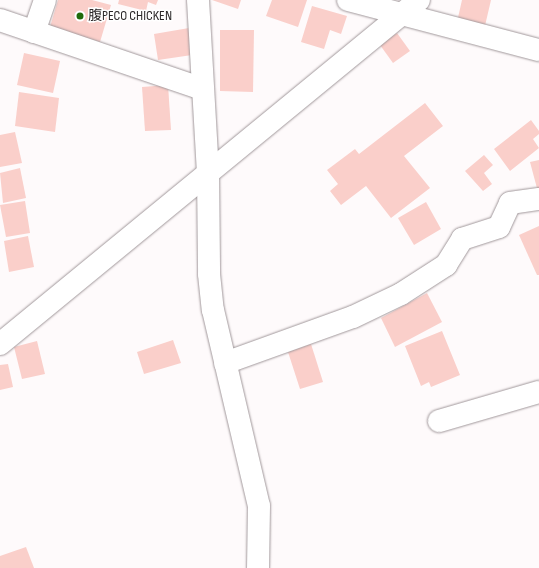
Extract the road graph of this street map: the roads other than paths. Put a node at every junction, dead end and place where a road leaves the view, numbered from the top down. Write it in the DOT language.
graph roads {
  1 [pos="45,0"];
  2 [pos="198,0"];
  3 [pos="348,0"];
  4 [pos="419,0"];
  5 [pos="401,14"];
  6 [pos="0,20"];
  7 [pos="34,32"];
  8 [pos="539,50"];
  9 [pos="203,89"];
  10 [pos="208,171"];
  11 [pos="539,199"];
  12 [pos="0,344"];
  13 [pos="225,363"];
  14 [pos="539,392"];
  15 [pos="439,421"];
  16 [pos="258,568"];
  1 -- 7 [label="street"];
  2 -- 9 [label="street"];
  3 -- 5 [label="street"];
  4 -- 5 [label="street"];
  5 -- 8 [label="street"];
  5 -- 10 [label="street"];
  6 -- 7 [label="street"];
  7 -- 9 [label="street"];
  9 -- 10 [label="street"];
  10 -- 12 [label="street"];
  10 -- 13 [label="street"];
  11 -- 13 [label="street"];
  13 -- 16 [label="street"];
  14 -- 15 [label="street"];
}
